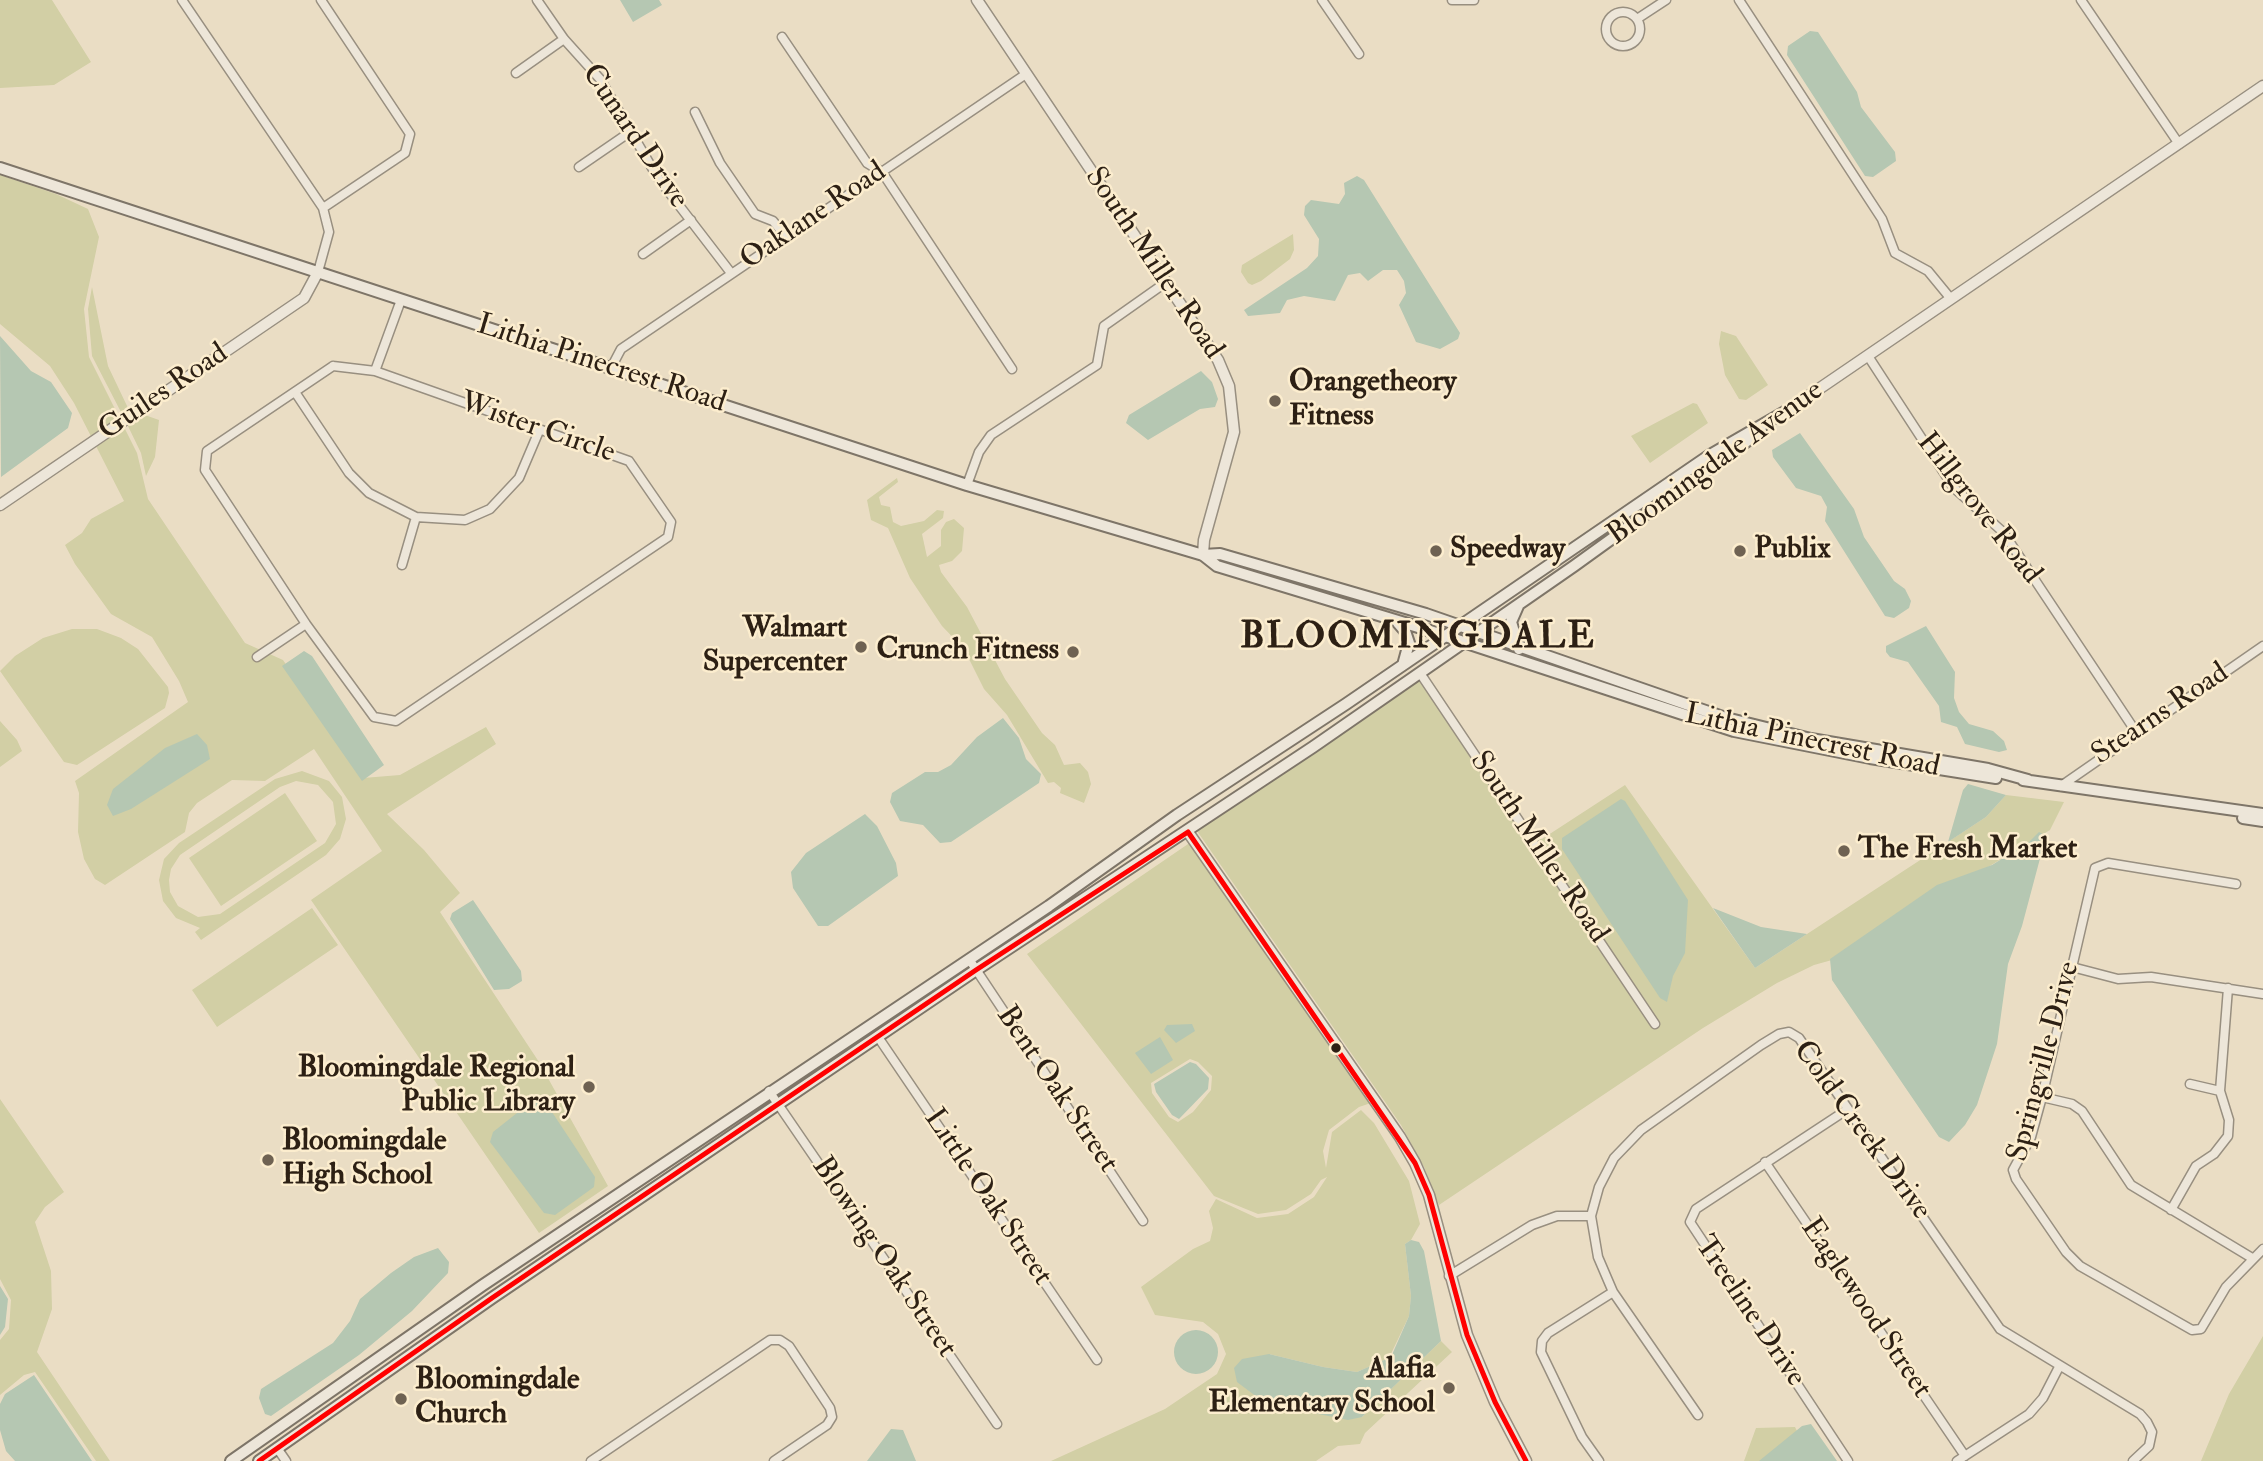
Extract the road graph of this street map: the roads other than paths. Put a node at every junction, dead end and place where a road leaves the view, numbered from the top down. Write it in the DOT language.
graph roads {
  1 [pos="182,0"];
  2 [pos="321,0"];
  3 [pos="537,0"];
  4 [pos="977,0"];
  5 [pos="1322,0"];
  6 [pos="1452,0"];
  7 [pos="1474,0"];
  8 [pos="1666,0"];
  9 [pos="1739,0"];
  10 [pos="2081,0"];
  11 [pos="1637,19"];
  12 [pos="782,37"];
  13 [pos="564,39"];
  14 [pos="1359,54"];
  15 [pos="516,73"];
  16 [pos="1026,74"];
  17 [pos="2263,86"];
  18 [pos="695,112"];
  19 [pos="630,132"];
  20 [pos="2179,144"];
  21 [pos="0,160"];
  22 [pos="579,167"];
  23 [pos="0,168"];
  24 [pos="882,172"];
  25 [pos="23,176"];
  26 [pos="323,208"];
  27 [pos="691,220"];
  28 [pos="786,236"];
  29 [pos="643,254"];
  30 [pos="318,272"];
  31 [pos="731,273"];
  32 [pos="1165,283"];
  33 [pos="1951,299"];
  34 [pos="401,300"];
  35 [pos="1868,355"];
  36 [pos="611,368"];
  37 [pos="1012,369"];
  38 [pos="375,370"];
  39 [pos="295,392"];
  40 [pos="1788,410"];
  41 [pos="540,431"];
  42 [pos="967,485"];
  43 [pos="0,505"];
  44 [pos="416,517"];
  45 [pos="1203,555"];
  46 [pos="402,565"];
  47 [pos="1518,605"];
  48 [pos="1396,621"];
  49 [pos="306,624"];
  50 [pos="1458,626"];
  51 [pos="1477,633"];
  52 [pos="1444,636"];
  53 [pos="1463,642"];
  54 [pos="2263,646"];
  55 [pos="1519,649"];
  56 [pos="257,657"];
  57 [pos="1402,665"];
  58 [pos="1420,673"];
  59 [pos="2136,732"];
  60 [pos="2028,780"];
  61 [pos="2061,786"];
  62 [pos="2120,795"];
  63 [pos="2263,814"];
  64 [pos="1177,815"];
  65 [pos="2263,821"];
  66 [pos="1188,832"];
  67 [pos="2236,884"];
  68 [pos="969,959"];
  69 [pos="2072,967"];
  70 [pos="976,970"];
  71 [pos="2228,988"];
  72 [pos="2263,993"];
  73 [pos="1655,1024"];
  74 [pos="878,1037"];
  75 [pos="2190,1084"];
  76 [pos="769,1091"];
  77 [pos="2220,1091"];
  78 [pos="2042,1097"];
  79 [pos="778,1104"];
  80 [pos="1848,1109"];
  81 [pos="1765,1162"];
  82 [pos="2171,1210"];
  83 [pos="1591,1216"];
  84 [pos="1143,1221"];
  85 [pos="2263,1249"];
  86 [pos="2252,1258"];
  87 [pos="1449,1276"];
  88 [pos="483,1285"];
  89 [pos="1613,1292"];
  90 [pos="492,1298"];
  91 [pos="1097,1360"];
  92 [pos="2059,1367"];
  93 [pos="1698,1415"];
  94 [pos="996,1424"];
  95 [pos="268,1435"];
  96 [pos="277,1448"];
  97 [pos="1961,1459"];
  98 [pos="231,1461"];
  99 [pos="259,1461"];
  100 [pos="286,1461"];
  101 [pos="591,1461"];
  102 [pos="774,1461"];
  103 [pos="1526,1461"];
  104 [pos="1599,1461"];
  105 [pos="1848,1461"];
  106 [pos="2133,1461"];
  1 -- 26 [label="street"];
  2 -- 26 [label="street"];
  3 -- 13 [label="street, Cunard Drive"];
  4 -- 16 [label="street, South Miller Road"];
  5 -- 14 [label="street"];
  6 -- 7 [label="street"];
  8 -- 11 [label="street"];
  9 -- 33 [label="street"];
  10 -- 20 [label="street"];
  11 -- 11 [label="street"];
  12 -- 24 [label="street"];
  13 -- 15 [label="street"];
  13 -- 19 [label="street, Cunard Drive"];
  16 -- 24 [label="street, Oaklane Road"];
  16 -- 32 [label="street, South Miller Road"];
  17 -- 20 [label="street, Bloomingdale Avenue"];
  18 -- 28 [label="street"];
  19 -- 22 [label="street"];
  19 -- 27 [label="street, Cunard Drive"];
  20 -- 33 [label="street, Bloomingdale Avenue"];
  21 -- 25 [label="main road"];
  23 -- 25 [label="main road, Lithia Pinecrest Road"];
  24 -- 28 [label="street, Oaklane Road"];
  24 -- 37 [label="street"];
  25 -- 30 [label="main road, Lithia Pinecrest Road"];
  26 -- 30 [label="street"];
  27 -- 29 [label="street"];
  27 -- 31 [label="street, Cunard Drive"];
  28 -- 31 [label="street, Oaklane Road"];
  30 -- 34 [label="main road, Lithia Pinecrest Road"];
  30 -- 43 [label="street, Guiles Road"];
  31 -- 36 [label="street, Oaklane Road"];
  32 -- 42 [label="street"];
  32 -- 45 [label="street, South Miller Road"];
  33 -- 35 [label="street, Bloomingdale Avenue"];
  34 -- 36 [label="main road, Lithia Pinecrest Road"];
  34 -- 38 [label="street"];
  35 -- 40 [label="street, Bloomingdale Avenue"];
  35 -- 59 [label="street, Hillgrove Road"];
  36 -- 42 [label="main road, Lithia Pinecrest Road"];
  38 -- 39 [label="street, Wister Circle"];
  38 -- 41 [label="street, Wister Circle"];
  39 -- 44 [label="street"];
  39 -- 49 [label="street, Wister Circle"];
  40 -- 47 [label="main road, Bloomingdale Avenue"];
  40 -- 50 [label="main road"];
  41 -- 44 [label="street"];
  41 -- 49 [label="street, Wister Circle"];
  42 -- 45 [label="main road, Lithia Pinecrest Road"];
  44 -- 46 [label="street"];
  45 -- 48 [label="main road, Lithia Pinecrest Road"];
  45 -- 50 [label="main road, Lithia Pinecrest Road"];
  47 -- 51 [label="main road, Bloomingdale Avenue"];
  47 -- 55 [label="main road"];
  48 -- 52 [label="main road, Lithia Pinecrest Road"];
  48 -- 57 [label="main road"];
  49 -- 56 [label="street"];
  50 -- 51 [label="main road, Lithia Pinecrest Road"];
  50 -- 52 [label="main road"];
  51 -- 53 [label="main road, Bloomingdale Avenue"];
  51 -- 55 [label="main road, Lithia Pinecrest Road"];
  52 -- 53 [label="main road, Lithia Pinecrest Road"];
  52 -- 57 [label="main road"];
  53 -- 58 [label="main road, Bloomingdale Avenue"];
  53 -- 60 [label="main road, Lithia Pinecrest Road"];
  54 -- 59 [label="street, Stearns Road"];
  55 -- 60 [label="main road, Lithia Pinecrest Road"];
  57 -- 64 [label="main road"];
  58 -- 66 [label="main road, Bloomingdale Avenue"];
  58 -- 73 [label="street, South Miller Road"];
  59 -- 61 [label="street, Stearns Road"];
  60 -- 61 [label="main road, Lithia Pinecrest Road"];
  61 -- 62 [label="main road, Lithia Pinecrest Road"];
  62 -- 63 [label="main road, Lithia Pinecrest Road"];
  62 -- 65 [label="main road, Lithia Pinecrest Road"];
  64 -- 66 [label="main road"];
  64 -- 68 [label="main road"];
  66 -- 70 [label="main road, Bloomingdale Avenue"];
  66 -- 87 [label="street"];
  67 -- 69 [label="street, Springville Drive"];
  68 -- 70 [label="street, Bent Oak Street"];
  68 -- 76 [label="main road"];
  69 -- 71 [label="street"];
  69 -- 78 [label="street, Springville Drive"];
  70 -- 74 [label="main road, Bloomingdale Avenue"];
  70 -- 84 [label="street, Bent Oak Street"];
  71 -- 72 [label="street"];
  71 -- 77 [label="street"];
  74 -- 79 [label="main road, Bloomingdale Avenue"];
  74 -- 91 [label="street, Little Oak Street"];
  75 -- 77 [label="street"];
  76 -- 79 [label="street, Blowing Oak Street"];
  76 -- 88 [label="main road"];
  77 -- 82 [label="street"];
  78 -- 82 [label="street"];
  78 -- 86 [label="street, Springville Drive"];
  79 -- 90 [label="main road, Bloomingdale Avenue"];
  79 -- 94 [label="street, Blowing Oak Street"];
  80 -- 81 [label="street, Treeline Drive"];
  80 -- 83 [label="street, Cold Creek Drive"];
  80 -- 92 [label="street, Cold Creek Drive"];
  81 -- 97 [label="street, Eaglewood Street"];
  81 -- 105 [label="street, Treeline Drive"];
  82 -- 86 [label="street"];
  83 -- 87 [label="street"];
  83 -- 89 [label="street, Cold Creek Drive"];
  85 -- 86 [label="street, Springville Drive"];
  87 -- 103 [label="street"];
  88 -- 90 [label="main road"];
  88 -- 95 [label="main road"];
  89 -- 93 [label="street, Cold Creek Drive"];
  89 -- 104 [label="street"];
  90 -- 96 [label="main road, Bloomingdale Avenue"];
  92 -- 97 [label="street"];
  92 -- 106 [label="street, Cold Creek Drive"];
  95 -- 96 [label="main road"];
  95 -- 98 [label="main road"];
  96 -- 99 [label="main road, Bloomingdale Avenue"];
  96 -- 100 [label="street"];
  101 -- 102 [label="street"];
}
